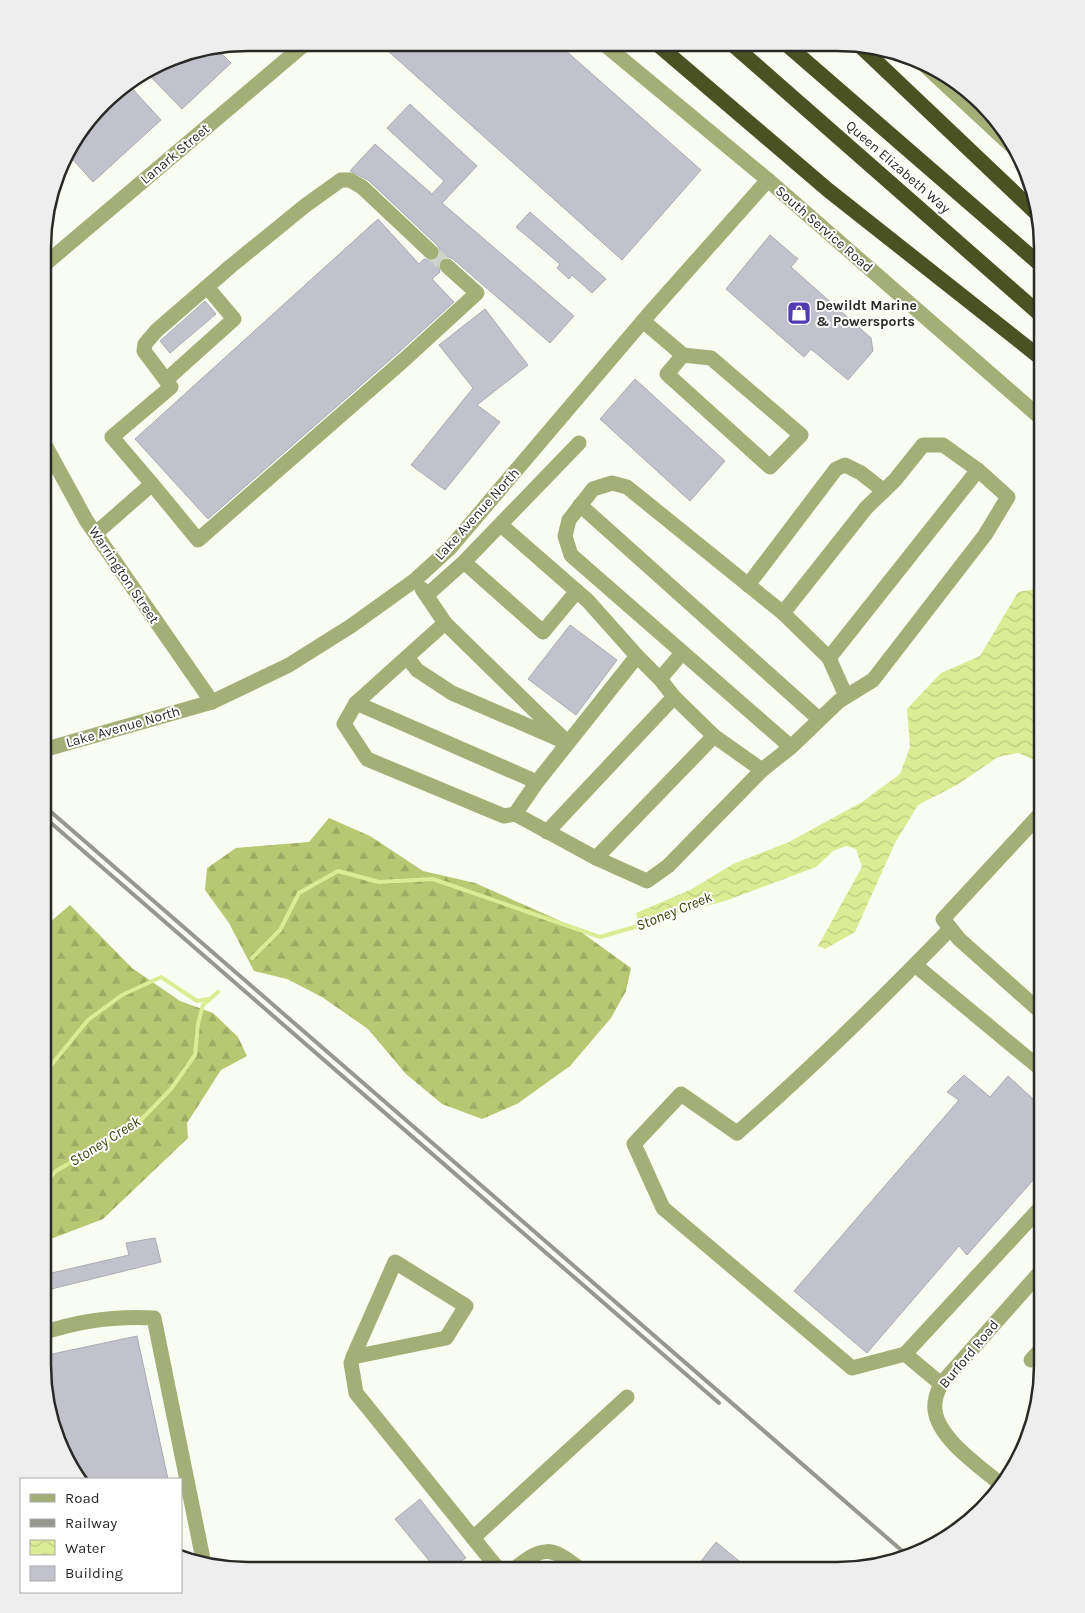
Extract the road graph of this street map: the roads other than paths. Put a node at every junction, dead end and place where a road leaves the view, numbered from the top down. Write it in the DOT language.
graph roads {
  1 [pos="297,51"];
  2 [pos="612,51"];
  3 [pos="665,51"];
  4 [pos="740,51"];
  5 [pos="794,51"];
  6 [pos="868,54"];
  7 [pos="943,82"];
  8 [pos="994,130"];
  9 [pos="768,180"];
  10 [pos="1029,207"];
  11 [pos="432,252"];
  12 [pos="51,259"];
  13 [pos="1034,259"];
  14 [pos="447,266"];
  15 [pos="207,287"];
  16 [pos="1034,309"];
  17 [pos="643,321"];
  18 [pos="1034,353"];
  19 [pos="683,355"];
  20 [pos="166,380"];
  21 [pos="1034,411"];
  22 [pos="579,442"];
  23 [pos="51,456"];
  24 [pos="978,470"];
  25 [pos="516,471"];
  26 [pos="152,484"];
  27 [pos="536,488"];
  28 [pos="499,491"];
  29 [pos="884,491"];
  30 [pos="580,505"];
  31 [pos="516,510"];
  32 [pos="501,525"];
  33 [pos="96,533"];
  34 [pos="464,562"];
  35 [pos="415,580"];
  36 [pos="748,585"];
  37 [pos="578,592"];
  38 [pos="427,595"];
  39 [pos="783,613"];
  40 [pos="444,622"];
  41 [pos="682,653"];
  42 [pos="637,656"];
  43 [pos="407,657"];
  44 [pos="830,658"];
  45 [pos="660,679"];
  46 [pos="846,696"];
  47 [pos="674,697"];
  48 [pos="212,702"];
  49 [pos="356,703"];
  50 [pos="819,720"];
  51 [pos="714,736"];
  52 [pos="568,743"];
  53 [pos="791,747"];
  54 [pos="51,748"];
  55 [pos="762,770"];
  56 [pos="537,782"];
  57 [pos="515,814"];
  58 [pos="1034,821"];
  59 [pos="547,832"];
  60 [pos="596,858"];
  61 [pos="950,928"];
  62 [pos="916,964"];
  63 [pos="1034,1006"];
  64 [pos="1034,1063"];
  65 [pos="1034,1215"];
  66 [pos="1034,1279"];
  67 [pos="51,1331"];
  68 [pos="905,1354"];
  69 [pos="354,1357"];
  70 [pos="1034,1357"];
  71 [pos="1031,1360"];
  72 [pos="941,1384"];
  73 [pos="627,1397"];
  74 [pos="996,1480"];
  75 [pos="474,1538"];
  76 [pos="202,1556"];
  77 [pos="493,1562"];
  78 [pos="522,1562"];
  79 [pos="569,1562"];
  1 -- 12 [label="street, Lanark Street"];
  2 -- 9 [label="street, South Service Road"];
  3 -- 18 [label="highway"];
  4 -- 16 [label="highway, Queen Elizabeth Way"];
  5 -- 13 [label="highway, Queen Elizabeth Way"];
  6 -- 10 [label="highway"];
  7 -- 8 [label="street"];
  9 -- 17 [label="street, Lake Avenue North"];
  9 -- 21 [label="street, South Service Road"];
  11 -- 15 [label="street"];
  14 -- 26 [label="street"];
  15 -- 20 [label="street"];
  15 -- 20 [label="street"];
  17 -- 19 [label="street"];
  17 -- 25 [label="street, Lake Avenue North"];
  19 -- 19 [label="street"];
  20 -- 26 [label="street"];
  22 -- 27 [label="street"];
  23 -- 33 [label="street, Warrington Street"];
  24 -- 29 [label="street"];
  24 -- 44 [label="street"];
  24 -- 46 [label="street"];
  25 -- 27 [label="street"];
  25 -- 28 [label="street, Lake Avenue North"];
  26 -- 33 [label="street"];
  27 -- 31 [label="street"];
  28 -- 31 [label="street"];
  28 -- 35 [label="street, Lake Avenue North"];
  29 -- 36 [label="street"];
  29 -- 39 [label="street"];
  30 -- 36 [label="street"];
  30 -- 41 [label="street"];
  30 -- 50 [label="street"];
  31 -- 32 [label="street"];
  32 -- 34 [label="street"];
  32 -- 37 [label="street"];
  33 -- 48 [label="street, Warrington Street"];
  34 -- 37 [label="street"];
  34 -- 38 [label="street"];
  35 -- 38 [label="street"];
  35 -- 48 [label="street, Lake Avenue North"];
  36 -- 39 [label="street"];
  37 -- 42 [label="street"];
  38 -- 40 [label="street"];
  39 -- 44 [label="street"];
  40 -- 43 [label="street"];
  40 -- 52 [label="street"];
  41 -- 45 [label="street"];
  41 -- 53 [label="street"];
  42 -- 45 [label="street"];
  42 -- 52 [label="street"];
  43 -- 49 [label="street"];
  43 -- 52 [label="street"];
  44 -- 46 [label="street"];
  45 -- 47 [label="street"];
  46 -- 50 [label="street"];
  47 -- 51 [label="street"];
  47 -- 59 [label="street"];
  48 -- 54 [label="street, Lake Avenue North"];
  49 -- 56 [label="street"];
  49 -- 57 [label="street"];
  50 -- 53 [label="street"];
  51 -- 55 [label="street"];
  51 -- 60 [label="street"];
  52 -- 56 [label="street"];
  53 -- 55 [label="street"];
  55 -- 60 [label="street"];
  56 -- 57 [label="street"];
  57 -- 59 [label="street"];
  58 -- 61 [label="street"];
  59 -- 60 [label="street"];
  61 -- 62 [label="street"];
  61 -- 63 [label="street"];
  62 -- 64 [label="street"];
  62 -- 68 [label="street"];
  65 -- 68 [label="street"];
  66 -- 72 [label="street, Burford Road"];
  67 -- 76 [label="street"];
  68 -- 72 [label="street"];
  69 -- 69 [label="street"];
  69 -- 75 [label="street"];
  70 -- 71 [label="street"];
  72 -- 74 [label="street, Burford Road"];
  73 -- 75 [label="street"];
  75 -- 77 [label="street"];
  78 -- 79 [label="street"];
}
